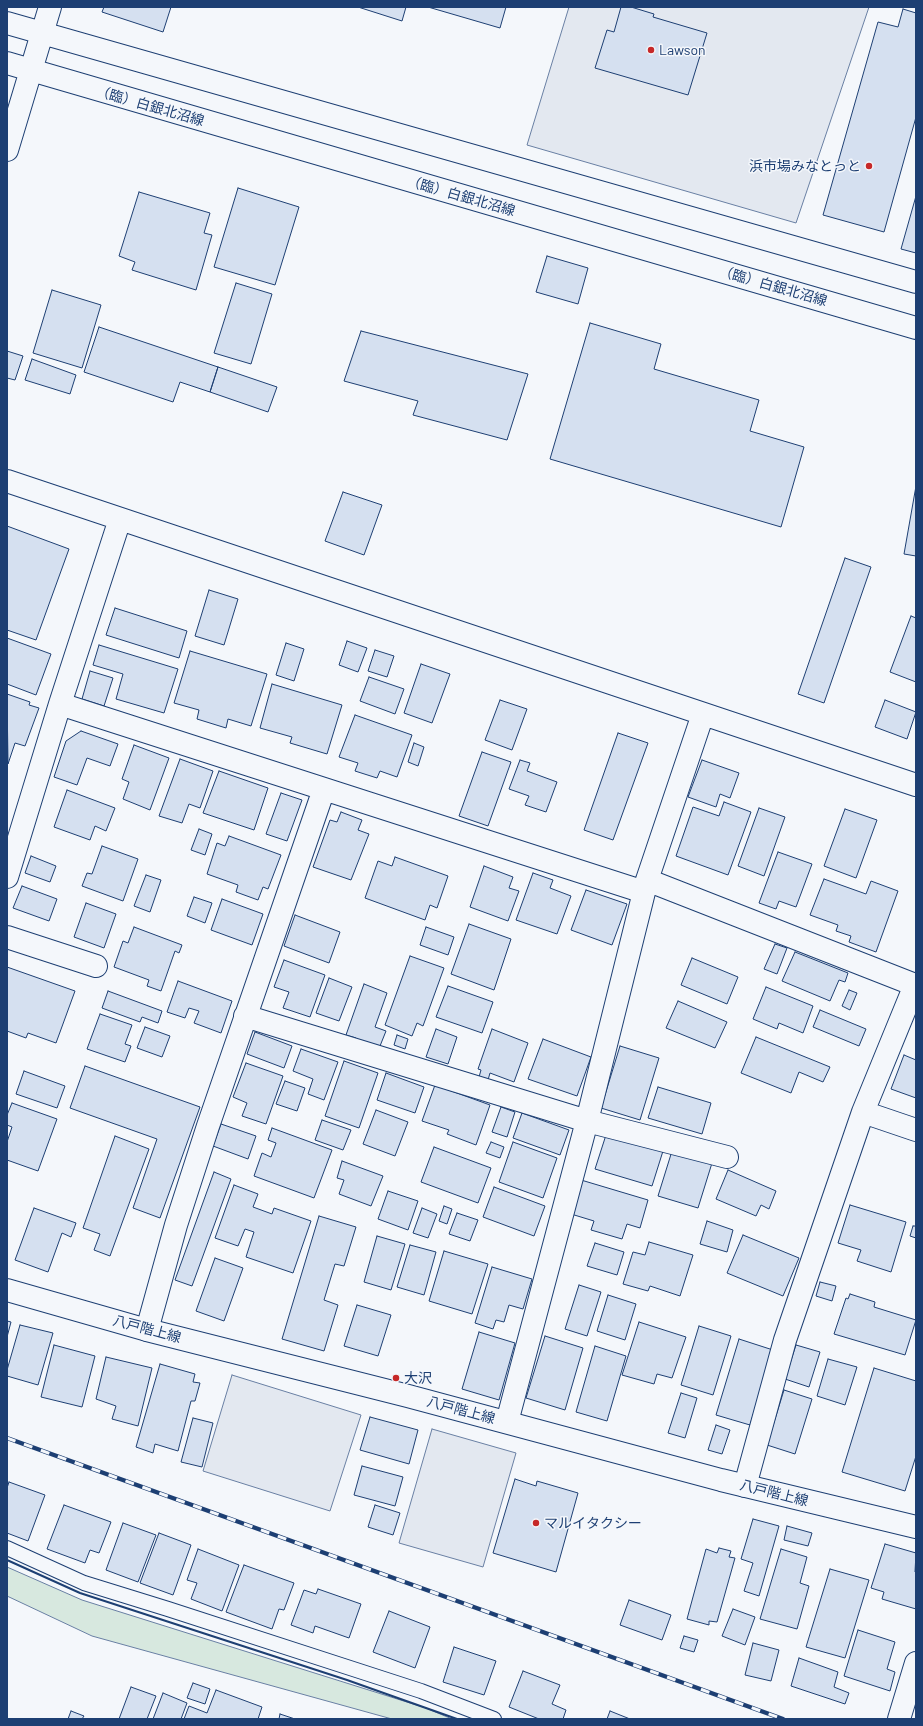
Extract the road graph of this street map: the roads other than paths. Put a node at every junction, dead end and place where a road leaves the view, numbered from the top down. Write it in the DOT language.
graph roads {
  1 [pos="50,7"];
  2 [pos="7,23"];
  3 [pos="42,34"];
  4 [pos="7,63"];
  5 [pos="31,71"];
  6 [pos="12,116"];
  7 [pos="7,150"];
  8 [pos="916,282"];
  9 [pos="916,328"];
  10 [pos="7,481"];
  11 [pos="120,519"];
  12 [pos="60,704"];
  13 [pos="703,714"];
  14 [pos="916,784"];
  15 [pos="324,789"];
  16 [pos="7,877"];
  17 [pos="646,886"];
  18 [pos="7,937"];
  19 [pos="96,966"];
  20 [pos="245,1016"];
  21 [pos="863,1112"];
  22 [pos="586,1120"];
  23 [pos="916,1130"];
  24 [pos="727,1157"];
  25 [pos="7,1290"];
  26 [pos="147,1330"];
  27 [pos="507,1422"];
  28 [pos="745,1486"];
  29 [pos="916,1527"];
  30 [pos="7,1548"];
  31 [pos="916,1663"];
  32 [pos="494,1719"];
  33 [pos="899,1719"];
  1 -- 3 [label="street"];
  2 -- 3 [label="street"];
  3 -- 5 [label="street"];
  3 -- 8 [label="street"];
  4 -- 5 [label="street, （臨）白銀北沼線"];
  5 -- 6 [label="street"];
  5 -- 9 [label="street, （臨）白銀北沼線"];
  6 -- 7 [label="street"];
  10 -- 11 [label="street"];
  11 -- 12 [label="street"];
  11 -- 13 [label="street"];
  12 -- 15 [label="street"];
  12 -- 16 [label="street"];
  13 -- 14 [label="street"];
  13 -- 17 [label="street"];
  15 -- 17 [label="street"];
  15 -- 20 [label="street"];
  17 -- 21 [label="street"];
  17 -- 22 [label="street"];
  18 -- 19 [label="street"];
  20 -- 22 [label="street"];
  20 -- 26 [label="street"];
  21 -- 23 [label="street"];
  21 -- 28 [label="street"];
  22 -- 24 [label="street"];
  22 -- 27 [label="street"];
  25 -- 26 [label="street, 八戸階上線"];
  26 -- 27 [label="street, 八戸階上線"];
  27 -- 28 [label="street, 八戸階上線"];
  28 -- 29 [label="street, 八戸階上線"];
  30 -- 32 [label="lane"];
  31 -- 33 [label="street"];
}
